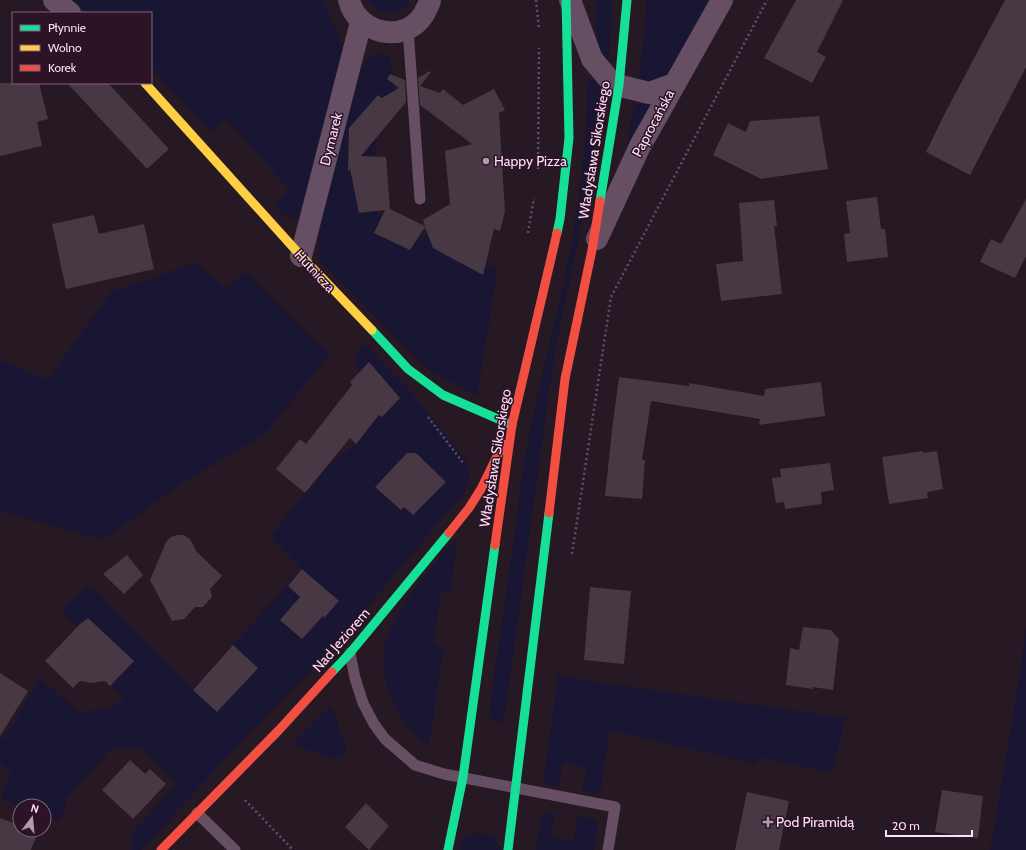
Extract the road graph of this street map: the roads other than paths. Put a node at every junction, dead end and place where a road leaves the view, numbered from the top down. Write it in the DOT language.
graph roads {
  1 [pos="54,0"];
  2 [pos="349,0"];
  3 [pos="430,0"];
  4 [pos="566,0"];
  5 [pos="570,0"];
  6 [pos="627,0"];
  7 [pos="722,0"];
  8 [pos="69,12"];
  9 [pos="361,22"];
  10 [pos="408,29"];
  11 [pos="146,84"];
  12 [pos="674,84"];
  13 [pos="619,85"];
  14 [pos="420,199"];
  15 [pos="592,250"];
  16 [pos="301,256"];
  17 [pos="512,425"];
  18 [pos="350,653"];
  19 [pos="463,777"];
  20 [pos="516,788"];
  21 [pos="197,812"];
  22 [pos="160,850"];
  23 [pos="235,850"];
  24 [pos="448,850"];
  25 [pos="508,850"];
  26 [pos="608,850"];
  1 -- 8 [label="street"];
  2 -- 9 [label="street"];
  3 -- 10 [label="street"];
  4 -- 17 [label="street, Władysława Sikorskiego"];
  5 -- 13 [label="street"];
  6 -- 13 [label="street, Władysława Sikorskiego"];
  7 -- 12 [label="street, Paprocańska"];
  9 -- 10 [label="street"];
  9 -- 16 [label="street, Dymarek"];
  10 -- 14 [label="lane"];
  11 -- 16 [label="street, Hutnicza"];
  12 -- 13 [label="street"];
  12 -- 15 [label="street, Paprocańska"];
  13 -- 15 [label="street, Władysława Sikorskiego"];
  15 -- 20 [label="street, Władysława Sikorskiego"];
  16 -- 17 [label="street, Hutnicza"];
  17 -- 18 [label="street, Nad Jeziorem"];
  17 -- 19 [label="street, Władysława Sikorskiego"];
  18 -- 19 [label="lane"];
  18 -- 21 [label="street, Nad Jeziorem"];
  19 -- 20 [label="lane"];
  19 -- 24 [label="street, Władysława Sikorskiego"];
  20 -- 25 [label="street, Władysława Sikorskiego"];
  20 -- 26 [label="lane"];
  21 -- 22 [label="street, Nad Jeziorem"];
  21 -- 23 [label="lane"];
}
